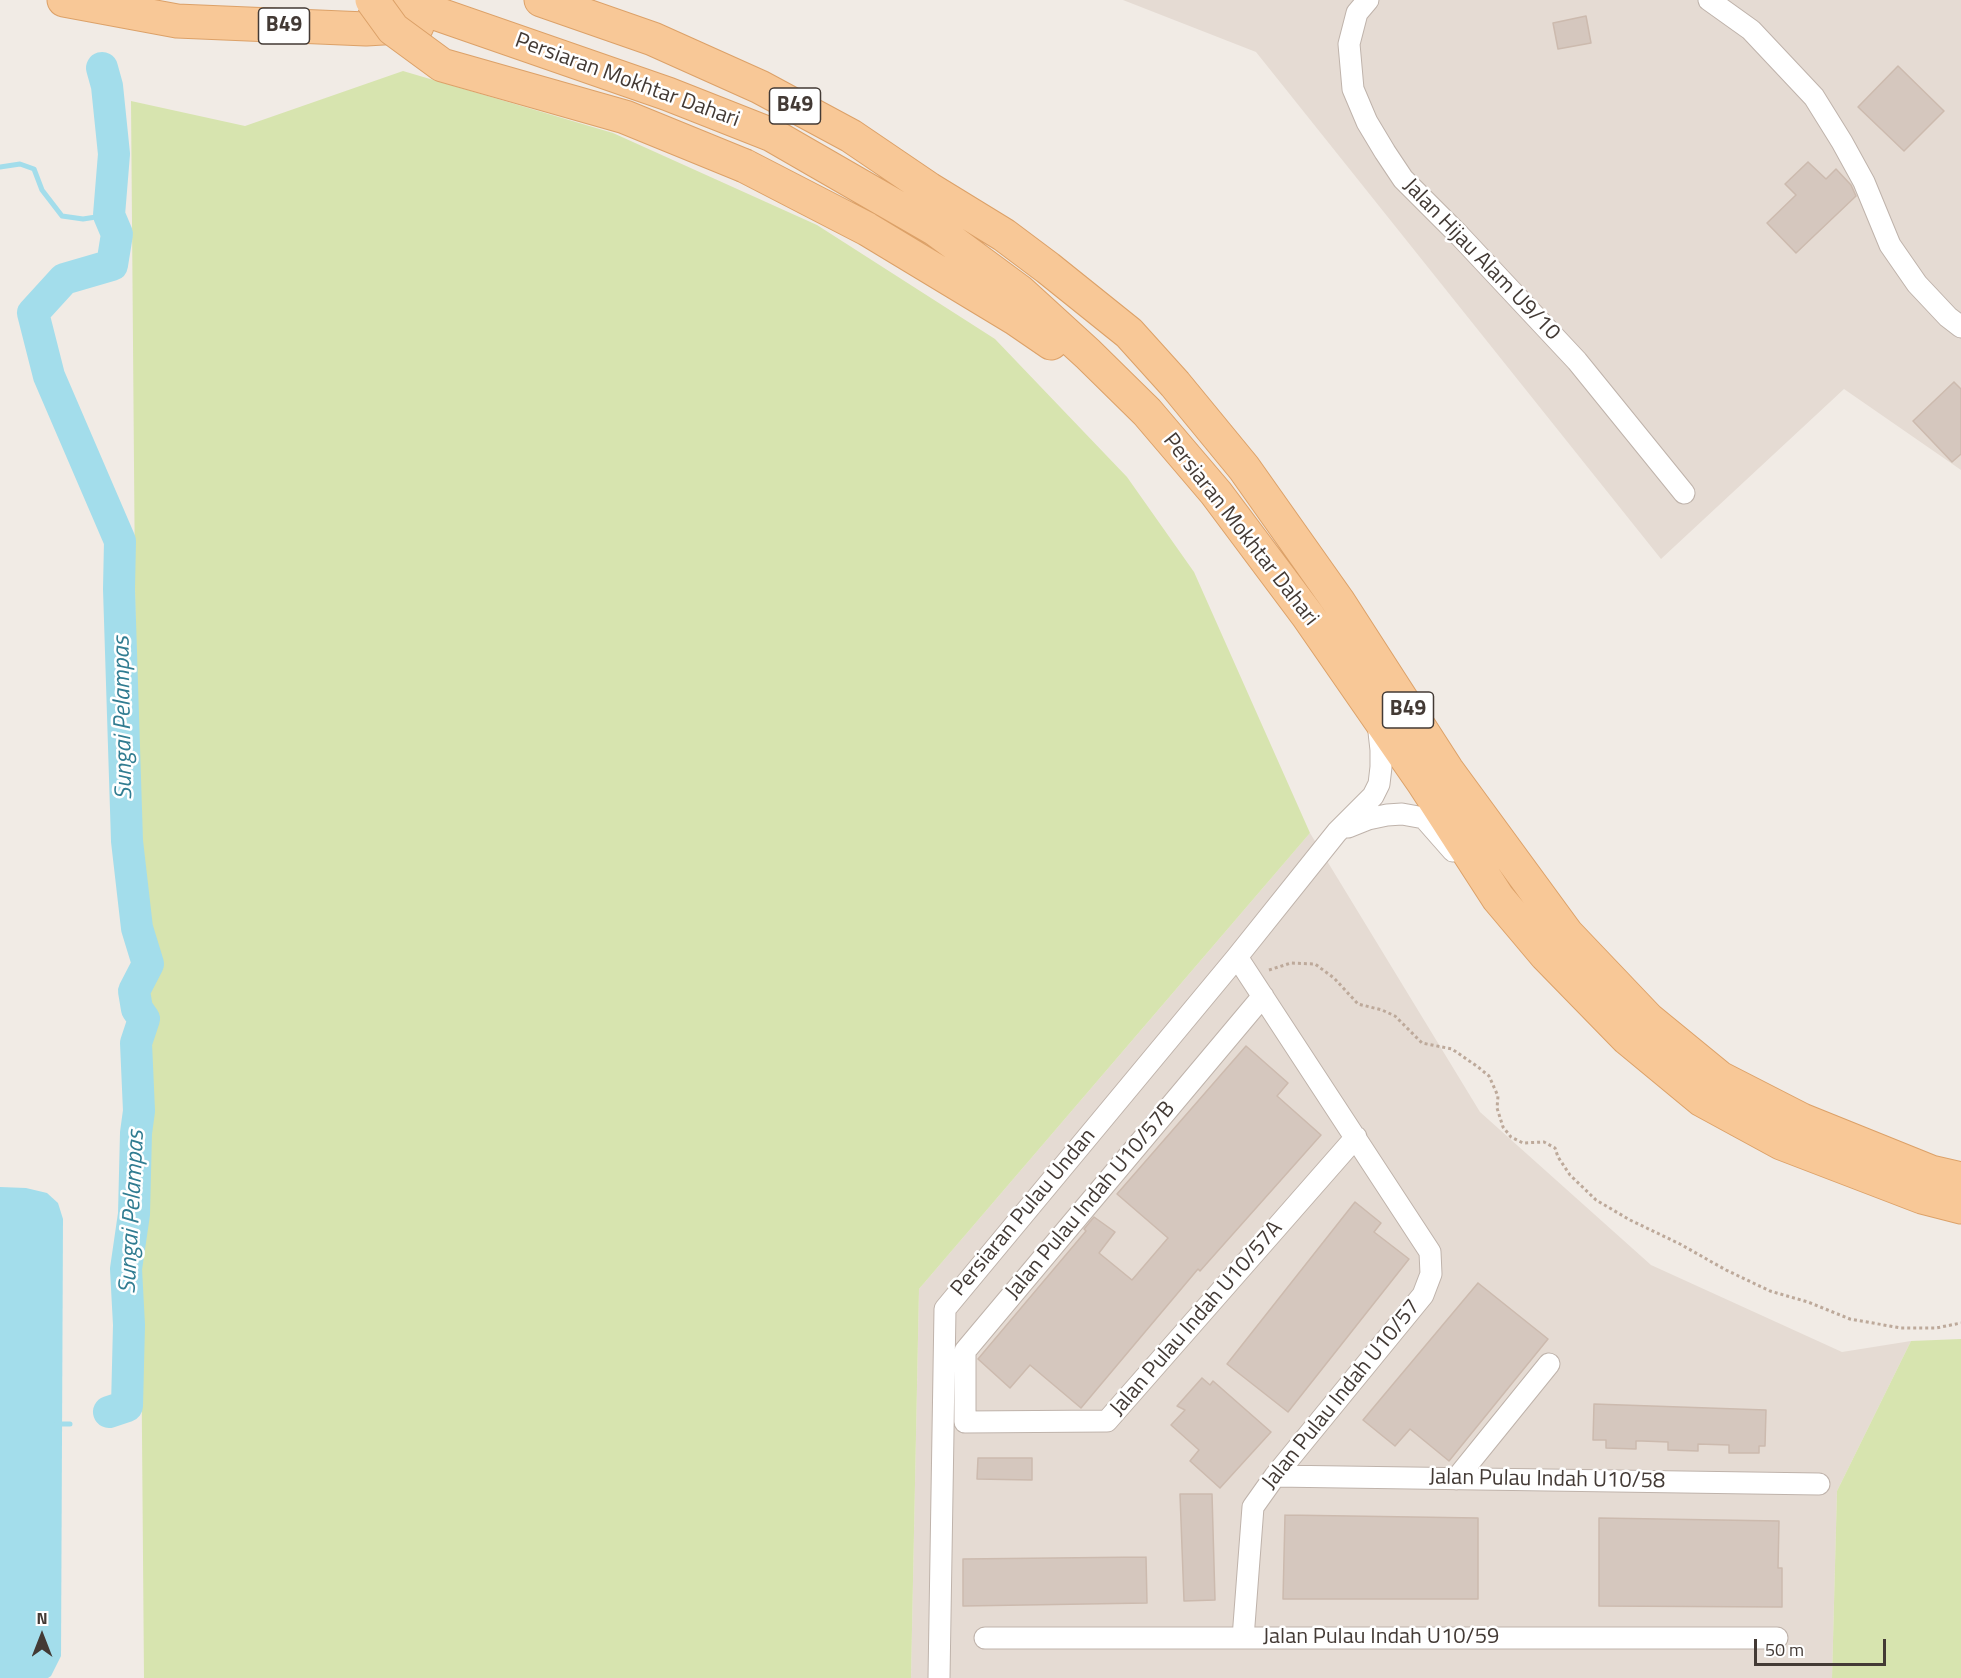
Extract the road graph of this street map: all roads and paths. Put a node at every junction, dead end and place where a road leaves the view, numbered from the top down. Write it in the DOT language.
graph roads {
  1 [pos="64,0"];
  2 [pos="372,0"];
  3 [pos="397,0"];
  4 [pos="542,0"];
  5 [pos="1368,0"];
  6 [pos="1709,0"];
  7 [pos="505,36"];
  8 [pos="1961,327"];
  9 [pos="1147,412"];
  10 [pos="1684,494"];
  11 [pos="1378,718"];
  12 [pos="1337,832"];
  13 [pos="1498,898"];
  14 [pos="1237,957"];
  15 [pos="1257,988"];
  16 [pos="1356,1137"];
  17 [pos="1961,1179"];
  18 [pos="1961,1207"];
  19 [pos="1961,1323"];
  20 [pos="1549,1365"];
  21 [pos="965,1422"];
  22 [pos="1275,1476"];
  23 [pos="1456,1479"];
  24 [pos="1819,1484"];
  25 [pos="985,1638"];
  26 [pos="1243,1638"];
  27 [pos="1777,1638"];
  28 [pos="939,1678"];
  1 -- 7 [label="main road, B49"];
  2 -- 9 [label="main road, bridge"];
  3 -- 7 [label="main road, Persiaran Mokhtar Dahari / B49"];
  4 -- 17 [label="main road, Persiaran Mokhtar Dahari / B49"];
  5 -- 10 [label="street, Jalan Hijau Alam U9/10"];
  6 -- 8 [label="street"];
  7 -- 9 [label="main road, Persiaran Mokhtar Dahari / B49"];
  9 -- 11 [label="main road, Persiaran Mokhtar Dahari / B49"];
  11 -- 12 [label="street, Persiaran Pulau Undan"];
  11 -- 13 [label="main road, Persiaran Mokhtar Dahari / B49"];
  12 -- 13 [label="street"];
  12 -- 14 [label="street, Persiaran Pulau Undan"];
  13 -- 18 [label="main road, Persiaran Mokhtar Dahari / B49"];
  14 -- 15 [label="street, Jalan Pulau Indah U10/57"];
  14 -- 28 [label="street, Persiaran Pulau Undan"];
  15 -- 16 [label="street, Jalan Pulau Indah U10/57"];
  15 -- 19 [label="path"];
  15 -- 21 [label="street, Jalan Pulau Indah U10/57B"];
  16 -- 21 [label="street, Jalan Pulau Indah U10/57A"];
  16 -- 22 [label="street, Jalan Pulau Indah U10/57"];
  20 -- 23 [label="street"];
  22 -- 23 [label="street, Jalan Pulau Indah U10/58"];
  22 -- 26 [label="street, Jalan Pulau Indah U10/57"];
  23 -- 24 [label="street, Jalan Pulau Indah U10/58"];
  25 -- 26 [label="street, Jalan Pulau Indah U10/59"];
  26 -- 27 [label="street, Jalan Pulau Indah U10/59"];
}
